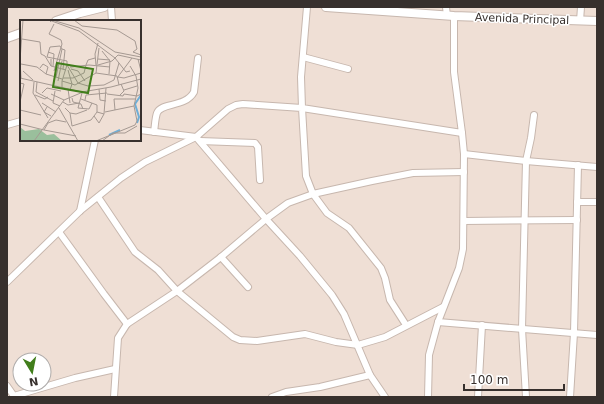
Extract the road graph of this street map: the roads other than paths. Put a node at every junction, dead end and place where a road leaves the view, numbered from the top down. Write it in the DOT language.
graph roads {
  1 [pos="104,7"];
  2 [pos="111,7"];
  3 [pos="307,7"];
  4 [pos="326,7"];
  5 [pos="338,7"];
  6 [pos="446,7"];
  7 [pos="581,7"];
  8 [pos="83,10"];
  9 [pos="450,16"];
  10 [pos="58,20"];
  11 [pos="112,20"];
  12 [pos="580,20"];
  13 [pos="597,21"];
  14 [pos="20,33"];
  15 [pos="7,38"];
  16 [pos="303,57"];
  17 [pos="198,58"];
  18 [pos="348,69"];
  19 [pos="302,108"];
  20 [pos="534,116"];
  21 [pos="20,121"];
  22 [pos="7,125"];
  23 [pos="141,130"];
  24 [pos="154,132"];
  25 [pos="462,133"];
  26 [pos="198,139"];
  27 [pos="95,141"];
  28 [pos="464,154"];
  29 [pos="526,161"];
  30 [pos="578,165"];
  31 [pos="597,167"];
  32 [pos="464,172"];
  33 [pos="260,180"];
  34 [pos="313,194"];
  35 [pos="98,197"];
  36 [pos="577,202"];
  37 [pos="597,202"];
  38 [pos="80,211"];
  39 [pos="266,219"];
  40 [pos="577,220"];
  41 [pos="464,221"];
  42 [pos="525,222"];
  43 [pos="59,232"];
  44 [pos="222,258"];
  45 [pos="7,282"];
  46 [pos="248,287"];
  47 [pos="177,290"];
  48 [pos="443,307"];
  49 [pos="438,322"];
  50 [pos="127,324"];
  51 [pos="406,325"];
  52 [pos="482,326"];
  53 [pos="522,329"];
  54 [pos="574,333"];
  55 [pos="597,335"];
  56 [pos="358,345"];
  57 [pos="115,369"];
  58 [pos="370,375"];
  59 [pos="7,386"];
  60 [pos="114,397"];
  61 [pos="272,397"];
  62 [pos="385,397"];
  63 [pos="428,397"];
  64 [pos="478,397"];
  65 [pos="526,397"];
  66 [pos="570,397"];
  1 -- 8 [label="main road"];
  2 -- 11 [label="street"];
  3 -- 16 [label="street"];
  4 -- 5 [label="main road, Avenida Principal"];
  5 -- 9 [label="main road, Avenida Principal"];
  6 -- 9 [label="street"];
  7 -- 12 [label="street"];
  8 -- 10 [label="main road"];
  9 -- 12 [label="main road, Avenida Principal"];
  9 -- 25 [label="street"];
  12 -- 13 [label="main road, Avenida Principal"];
  14 -- 15 [label="main road"];
  16 -- 18 [label="street"];
  16 -- 19 [label="street"];
  17 -- 24 [label="street"];
  19 -- 25 [label="street"];
  19 -- 26 [label="street"];
  19 -- 34 [label="street"];
  20 -- 29 [label="street"];
  21 -- 22 [label="street"];
  23 -- 24 [label="street"];
  24 -- 26 [label="street"];
  25 -- 28 [label="street"];
  26 -- 33 [label="street"];
  26 -- 35 [label="street"];
  26 -- 39 [label="street"];
  27 -- 38 [label="street"];
  28 -- 29 [label="street"];
  28 -- 32 [label="street"];
  29 -- 30 [label="street"];
  29 -- 42 [label="street"];
  30 -- 31 [label="street"];
  30 -- 36 [label="street"];
  32 -- 34 [label="street"];
  32 -- 41 [label="street"];
  34 -- 39 [label="street"];
  34 -- 51 [label="street"];
  35 -- 38 [label="street"];
  35 -- 47 [label="street"];
  36 -- 37 [label="street"];
  36 -- 40 [label="street"];
  38 -- 43 [label="street"];
  39 -- 44 [label="street"];
  39 -- 56 [label="street"];
  40 -- 42 [label="street"];
  40 -- 54 [label="street"];
  41 -- 42 [label="street"];
  41 -- 48 [label="street"];
  42 -- 53 [label="street"];
  43 -- 45 [label="street"];
  43 -- 50 [label="street"];
  44 -- 46 [label="street"];
  44 -- 47 [label="street"];
  47 -- 50 [label="street"];
  47 -- 56 [label="street"];
  48 -- 49 [label="street"];
  48 -- 51 [label="street"];
  49 -- 52 [label="street"];
  49 -- 63 [label="street"];
  50 -- 57 [label="street"];
  51 -- 56 [label="street"];
  52 -- 53 [label="street"];
  52 -- 64 [label="street"];
  53 -- 54 [label="street"];
  53 -- 65 [label="street"];
  54 -- 55 [label="street"];
  54 -- 66 [label="street"];
  56 -- 58 [label="street"];
  57 -- 59 [label="street"];
  57 -- 60 [label="street"];
  58 -- 61 [label="street"];
  58 -- 62 [label="street"];
}
